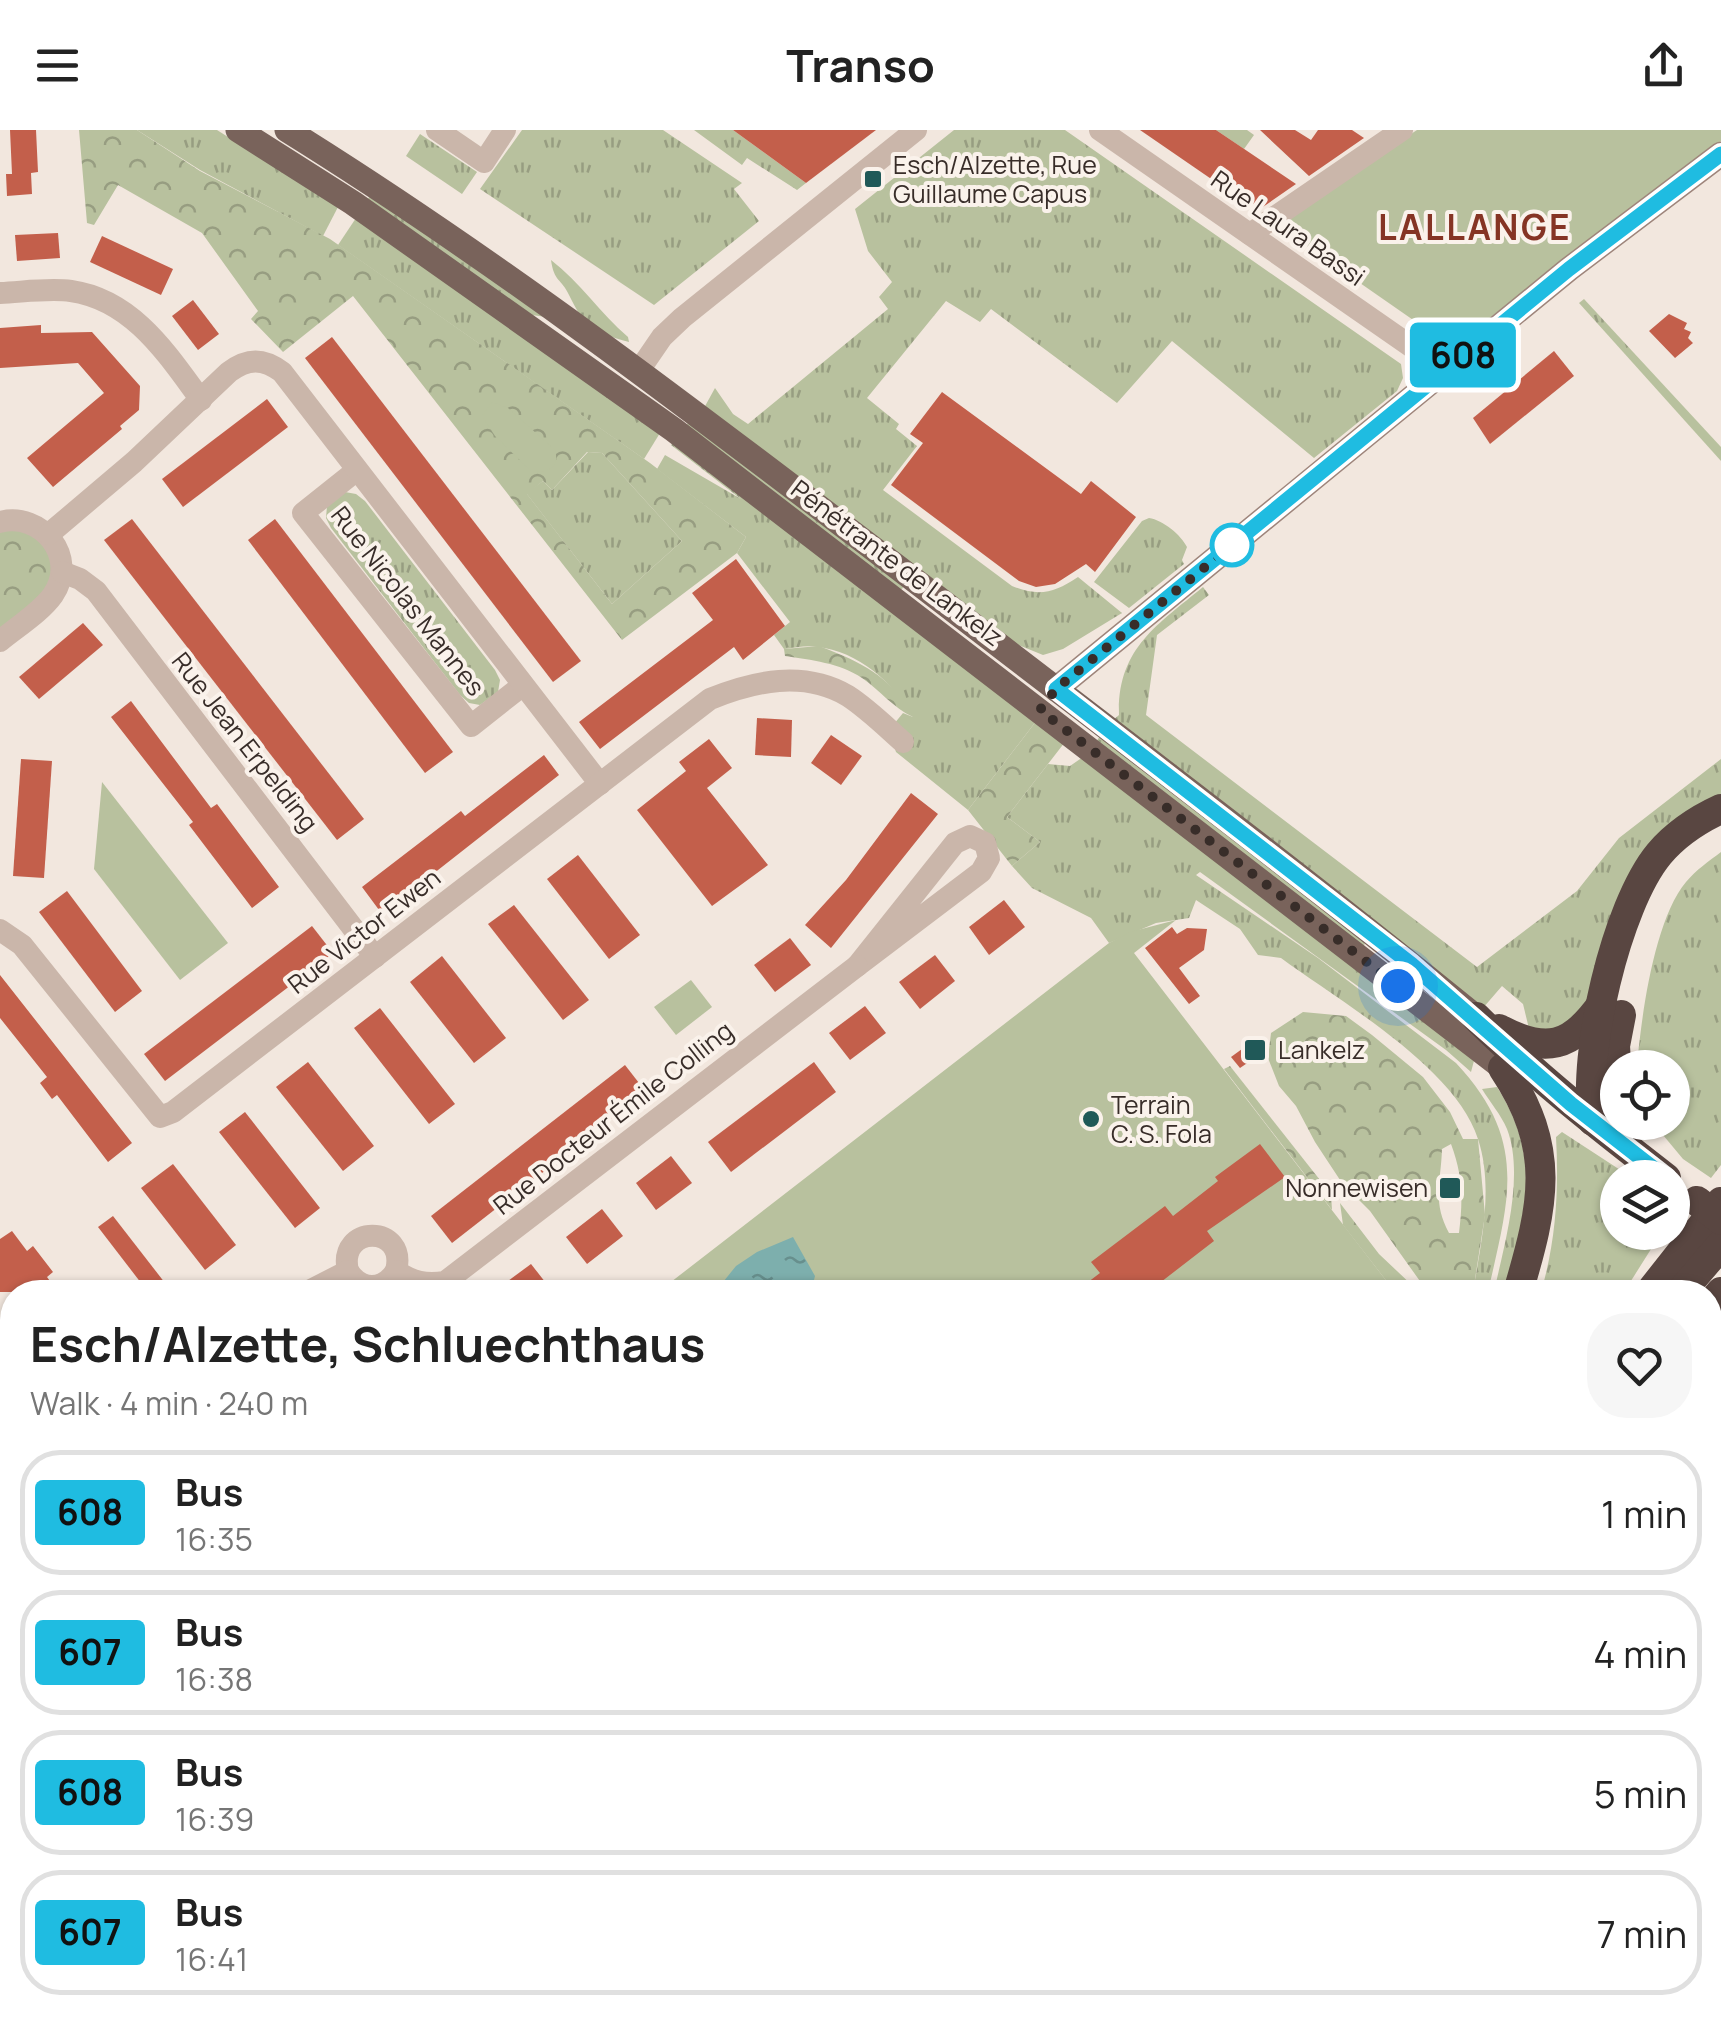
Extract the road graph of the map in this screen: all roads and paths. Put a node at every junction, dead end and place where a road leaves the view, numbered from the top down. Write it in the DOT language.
graph roads {
  1 [pos="238,130"];
  2 [pos="287,130"];
  3 [pos="437,130"];
  4 [pos="505,130"];
  5 [pos="879,130"];
  6 [pos="1100,130"];
  7 [pos="1402,130"];
  8 [pos="907,137"];
  9 [pos="1721,154"];
  10 [pos="1250,234"];
  11 [pos="0,293"];
  12 [pos="1445,370"];
  13 [pos="631,383"];
  14 [pos="200,400"];
  15 [pos="358,470"];
  16 [pos="0,522"];
  17 [pos="49,534"];
  18 [pos="62,572"];
  19 [pos="0,641"];
  20 [pos="524,685"];
  21 [pos="1048,699"];
  22 [pos="904,742"];
  23 [pos="600,784"];
  24 [pos="1721,809"];
  25 [pos="1721,831"];
  26 [pos="0,930"];
  27 [pos="376,957"];
  28 [pos="857,966"];
  29 [pos="1602,1004"];
  30 [pos="1476,1017"];
  31 [pos="1616,1050"];
  32 [pos="1503,1068"];
  33 [pos="1582,1112"];
  34 [pos="1644,1160"];
  35 [pos="1690,1193"];
  36 [pos="1713,1208"];
  37 [pos="1721,1245"];
  38 [pos="396,1271"];
  39 [pos="348,1272"];
  40 [pos="332,1280"];
  41 [pos="356,1280"];
  42 [pos="388,1280"];
  43 [pos="410,1280"];
  44 [pos="448,1280"];
  45 [pos="1521,1280"];
  46 [pos="1659,1280"];
  47 [pos="1691,1280"];
  1 -- 13 [label="main road, Pénétrante de Lankelz"];
  2 -- 13 [label="main road, Pénétrante de Lankelz"];
  3 -- 4 [label="street"];
  5 -- 8 [label="street"];
  6 -- 10 [label="street, Rue Laura Bassi"];
  7 -- 10 [label="street"];
  8 -- 13 [label="street"];
  9 -- 12 [label="main road"];
  10 -- 12 [label="street, Rue Laura Bassi"];
  11 -- 14 [label="street"];
  12 -- 21 [label="main road"];
  13 -- 21 [label="main road, Pénétrante de Lankelz"];
  13 -- 21 [label="main road, Pénétrante de Lankelz"];
  14 -- 15 [label="street, Rue Nicolas Mannes"];
  14 -- 17 [label="street"];
  15 -- 20 [label="street, Rue Nicolas Mannes"];
  15 -- 20 [label="street, Rue Nicolas Mannes"];
  16 -- 17 [label="street"];
  17 -- 18 [label="street"];
  18 -- 19 [label="street"];
  18 -- 27 [label="street, Rue Jean Erpelding"];
  20 -- 23 [label="street, Rue Nicolas Mannes"];
  21 -- 30 [label="main road, Pénétrante de Lankelz"];
  21 -- 32 [label="main road, Pénétrante de Lankelz"];
  22 -- 23 [label="street, Rue Victor Ewen"];
  23 -- 27 [label="street, Rue Victor Ewen"];
  24 -- 29 [label="highway"];
  25 -- 31 [label="highway"];
  26 -- 27 [label="street, Rue Victor Ewen"];
  28 -- 28 [label="street, Rue Docteur Émile Colling"];
  28 -- 44 [label="street, Rue Docteur Émile Colling"];
  29 -- 30 [label="highway"];
  29 -- 33 [label="highway"];
  30 -- 33 [label="highway"];
  32 -- 33 [label="highway"];
  32 -- 45 [label="highway"];
  33 -- 34 [label="highway"];
  35 -- 36 [label="highway"];
  36 -- 46 [label="highway"];
  37 -- 47 [label="highway"];
  38 -- 39 [label="street"];
  38 -- 42 [label="street"];
  38 -- 43 [label="street, Rue Docteur Émile Colling"];
  39 -- 40 [label="street"];
  39 -- 41 [label="street"];
}
